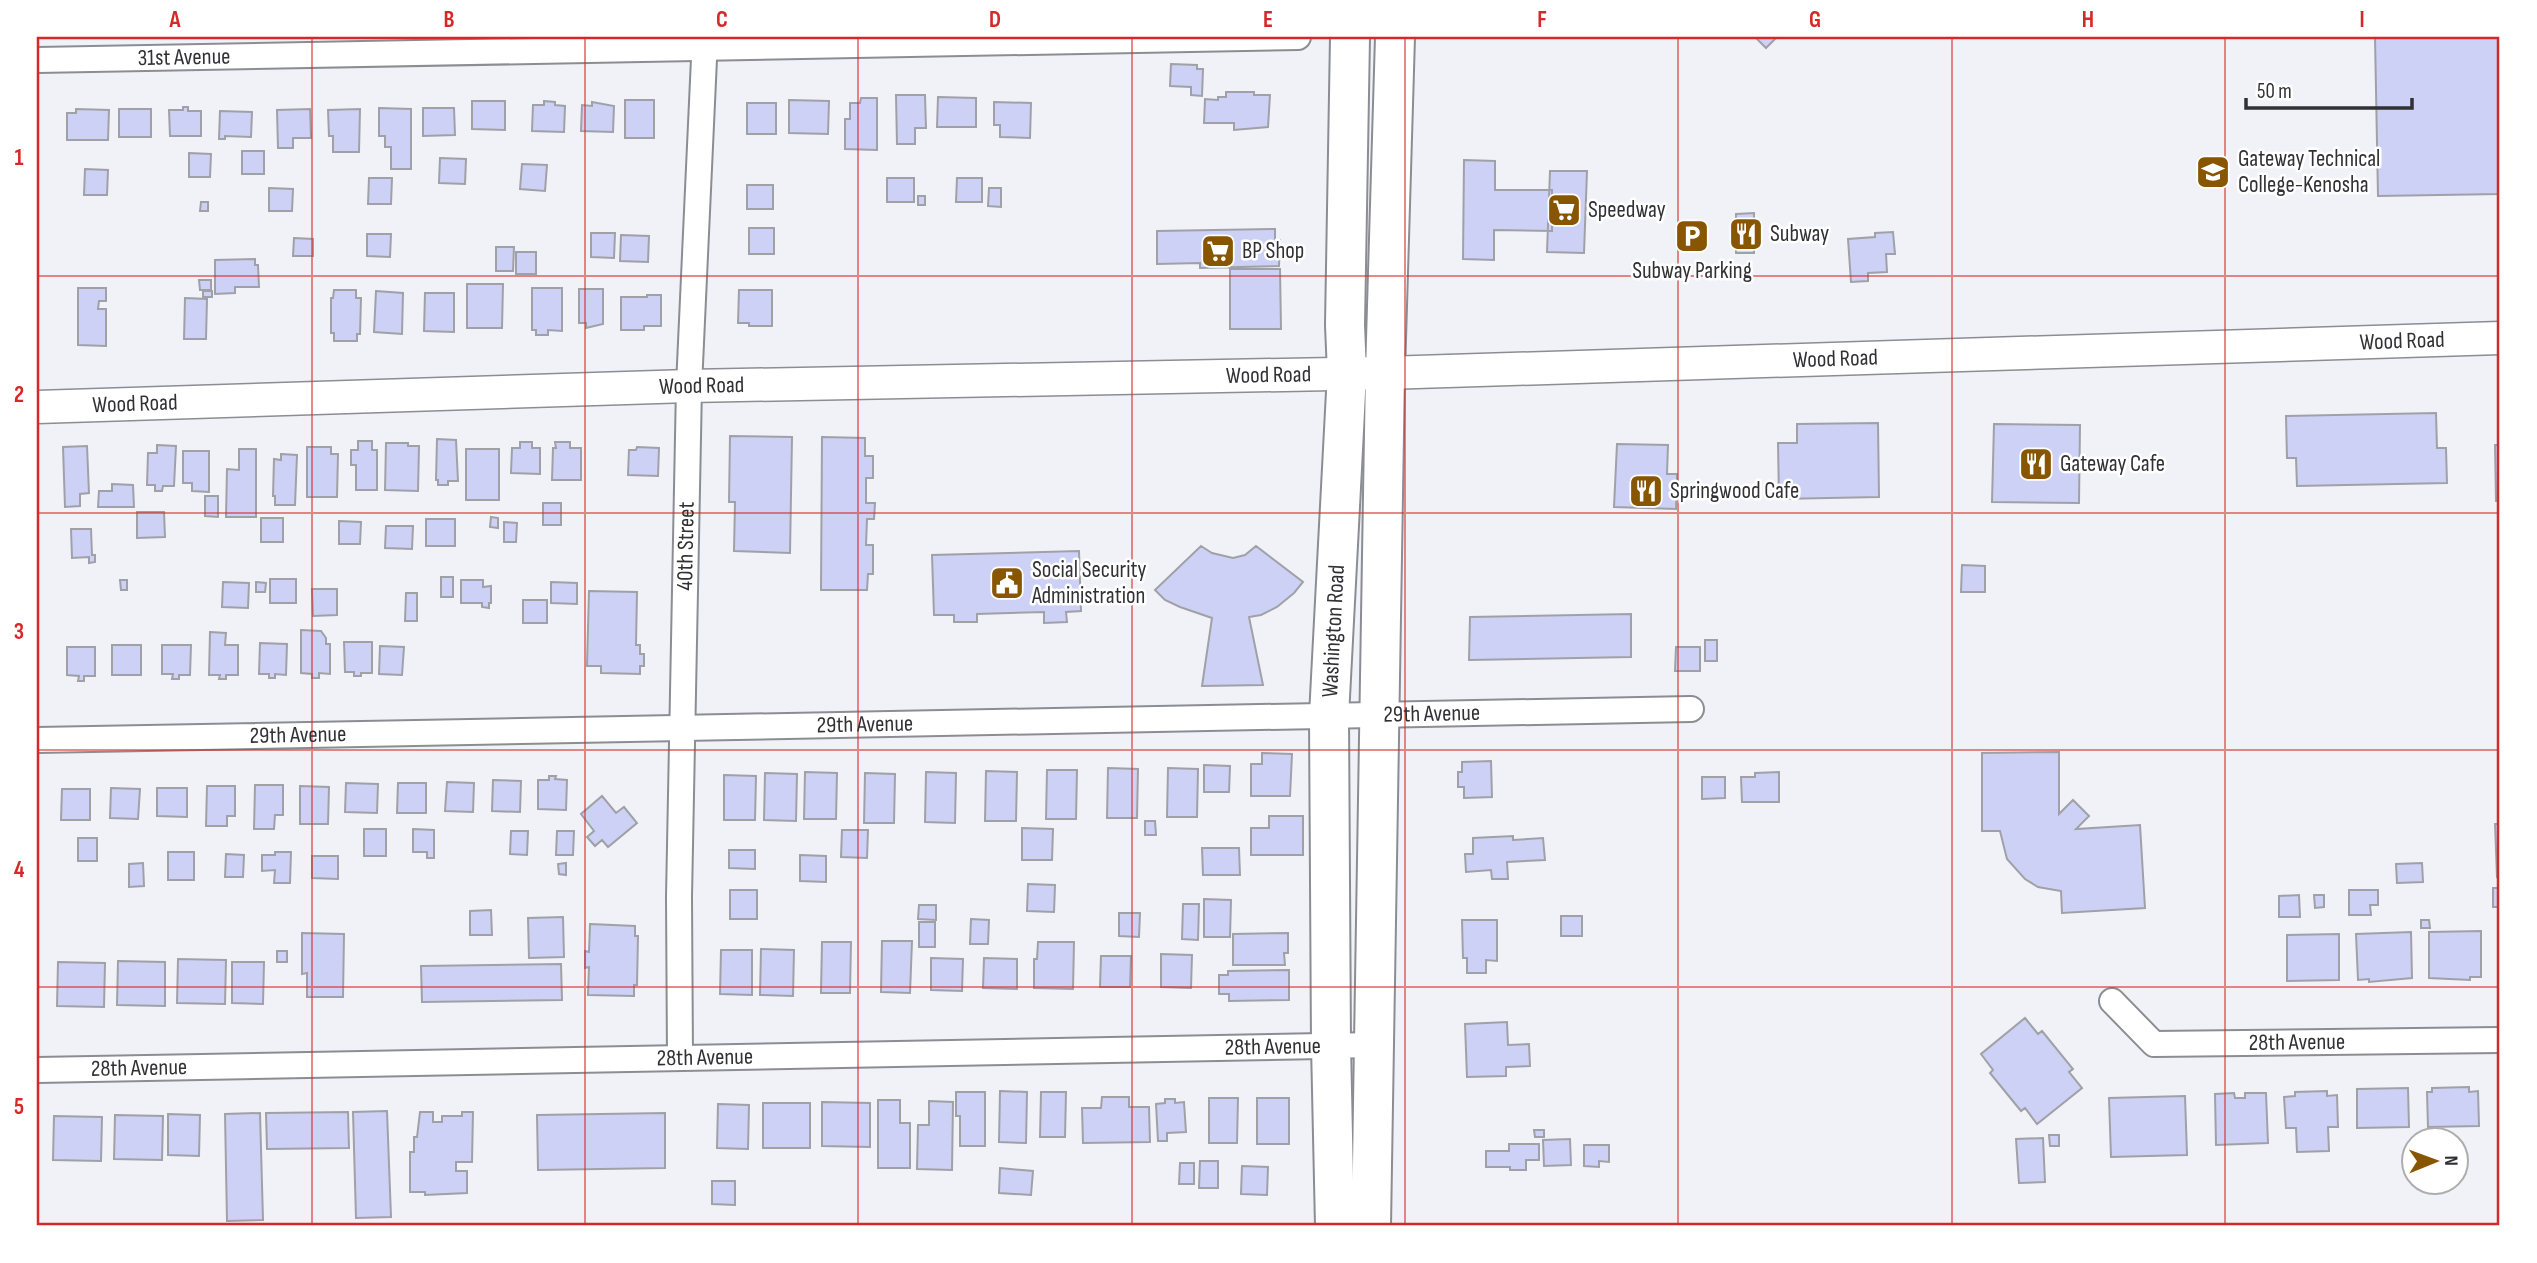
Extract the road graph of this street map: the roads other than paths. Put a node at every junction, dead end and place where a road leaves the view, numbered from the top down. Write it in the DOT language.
graph roads {
  1 [pos="1298,37"];
  2 [pos="1350,37"];
  3 [pos="1395,37"];
  4 [pos="705,42"];
  5 [pos="37,60"];
  6 [pos="2500,338"];
  7 [pos="1347,373"];
  8 [pos="1385,373"];
  9 [pos="688,386"];
  10 [pos="37,407"];
  11 [pos="1691,709"];
  12 [pos="1380,715"];
  13 [pos="1329,716"];
  14 [pos="682,727"];
  15 [pos="37,740"];
  16 [pos="2112,1000"];
  17 [pos="2500,1040"];
  18 [pos="1331,1045"];
  19 [pos="1374,1045"];
  20 [pos="680,1057"];
  21 [pos="37,1070"];
  22 [pos="1335,1226"];
  23 [pos="1371,1226"];
  1 -- 4 [label="street, 31st Avenue"];
  2 -- 7 [label="main road, Washington Road"];
  3 -- 8 [label="main road, Washington Road"];
  4 -- 5 [label="street, 31st Avenue"];
  4 -- 9 [label="street, 40th Street"];
  6 -- 8 [label="street, Wood Road"];
  7 -- 8 [label="street, Wood Road"];
  7 -- 9 [label="street, Wood Road"];
  7 -- 13 [label="main road, Washington Road"];
  8 -- 12 [label="main road, Washington Road"];
  9 -- 10 [label="street, Wood Road"];
  9 -- 14 [label="street, 40th Street"];
  11 -- 12 [label="street, 29th Avenue"];
  12 -- 13 [label="street, 29th Avenue"];
  12 -- 19 [label="main road, Washington Road"];
  13 -- 14 [label="street, 29th Avenue"];
  13 -- 18 [label="main road, Washington Road"];
  14 -- 15 [label="street, 29th Avenue"];
  14 -- 20 [label="street, 40th Street"];
  16 -- 17 [label="street, 28th Avenue"];
  18 -- 19 [label="street, 28th Avenue"];
  18 -- 20 [label="street, 28th Avenue"];
  18 -- 22 [label="main road, Washington Road"];
  19 -- 23 [label="main road, Washington Road"];
  20 -- 21 [label="street, 28th Avenue"];
}
